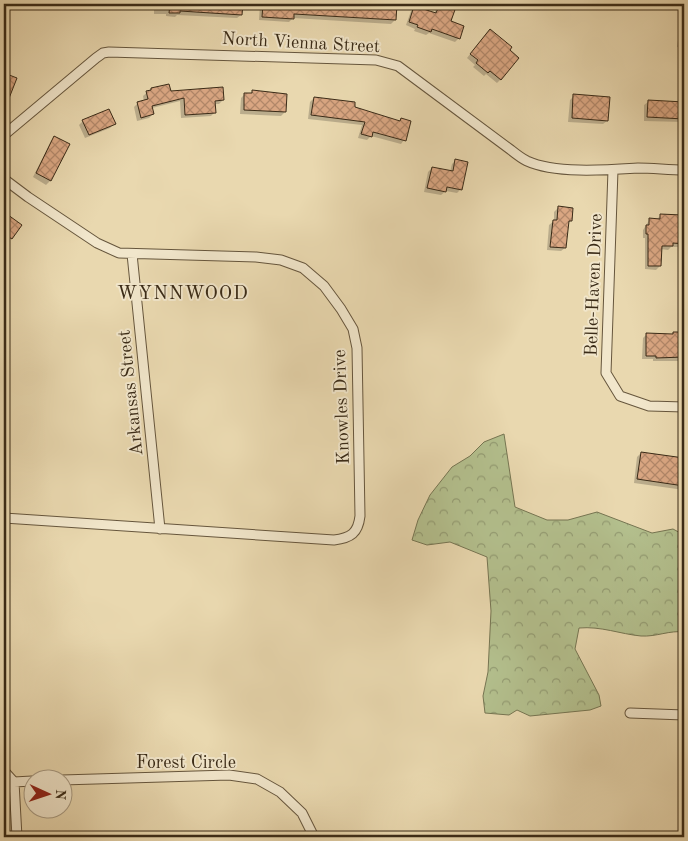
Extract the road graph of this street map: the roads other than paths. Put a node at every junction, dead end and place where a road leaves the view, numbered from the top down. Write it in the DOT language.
graph roads {
  1 [pos="4,135"];
  2 [pos="613,170"];
  3 [pos="684,170"];
  4 [pos="4,179"];
  5 [pos="132,254"];
  6 [pos="684,407"];
  7 [pos="4,518"];
  8 [pos="160,529"];
  9 [pos="630,712"];
  10 [pos="684,715"];
  11 [pos="4,771"];
  12 [pos="72,780"];
  13 [pos="14,782"];
  14 [pos="22,782"];
  15 [pos="17,837"];
  16 [pos="314,837"];
  1 -- 2 [label="street, North Vienna Street"];
  2 -- 3 [label="street, North Vienna Street"];
  2 -- 6 [label="street, Belle-Haven Drive"];
  4 -- 5 [label="street, Knowles Drive"];
  5 -- 8 [label="street, Arkansas Street"];
  5 -- 8 [label="street, Knowles Drive"];
  7 -- 8 [label="street, Knowles Drive"];
  9 -- 10 [label="street"];
  11 -- 13 [label="street"];
  12 -- 16 [label="street, Forest Circle"];
  13 -- 14 [label="street"];
  13 -- 15 [label="street"];
}
